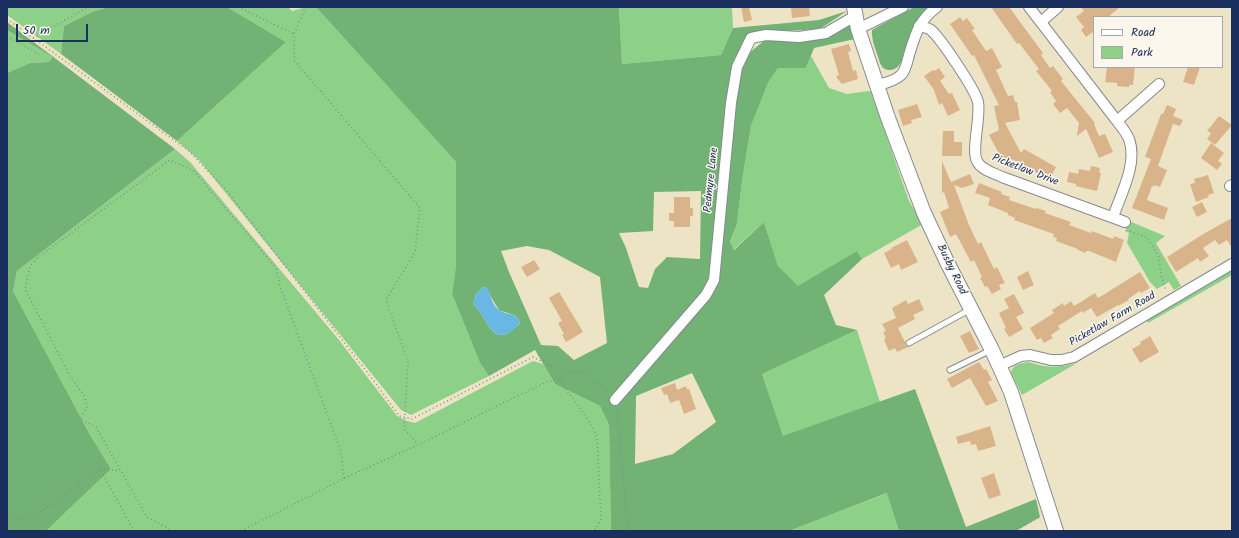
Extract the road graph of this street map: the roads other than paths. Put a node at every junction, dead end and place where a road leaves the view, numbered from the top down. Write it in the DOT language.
graph roads {
  1 [pos="903,7"];
  2 [pos="937,7"];
  3 [pos="1029,7"];
  4 [pos="1058,7"];
  5 [pos="856,18"];
  6 [pos="1041,22"];
  7 [pos="919,26"];
  8 [pos="1159,84"];
  9 [pos="878,85"];
  10 [pos="1117,120"];
  11 [pos="1113,217"];
  12 [pos="1125,222"];
  13 [pos="1232,264"];
  14 [pos="970,309"];
  15 [pos="909,343"];
  16 [pos="992,350"];
  17 [pos="999,366"];
  18 [pos="950,370"];
  19 [pos="615,400"];
  20 [pos="1056,531"];
  1 -- 5 [label="street"];
  2 -- 7 [label="street"];
  3 -- 6 [label="street"];
  4 -- 6 [label="street"];
  5 -- 9 [label="main road, Busby Road"];
  5 -- 19 [label="street, Pedmyre Lane"];
  6 -- 10 [label="street"];
  7 -- 9 [label="street"];
  7 -- 11 [label="street, Picketlaw Drive"];
  8 -- 10 [label="street"];
  9 -- 14 [label="main road, Busby Road"];
  10 -- 11 [label="street"];
  11 -- 12 [label="street, Picketlaw Drive"];
  13 -- 17 [label="street, Picketlaw Farm Road"];
  14 -- 15 [label="lane"];
  14 -- 16 [label="main road, Busby Road"];
  16 -- 17 [label="main road, Busby Road"];
  16 -- 18 [label="lane"];
  17 -- 20 [label="main road, Busby Road"];
}
